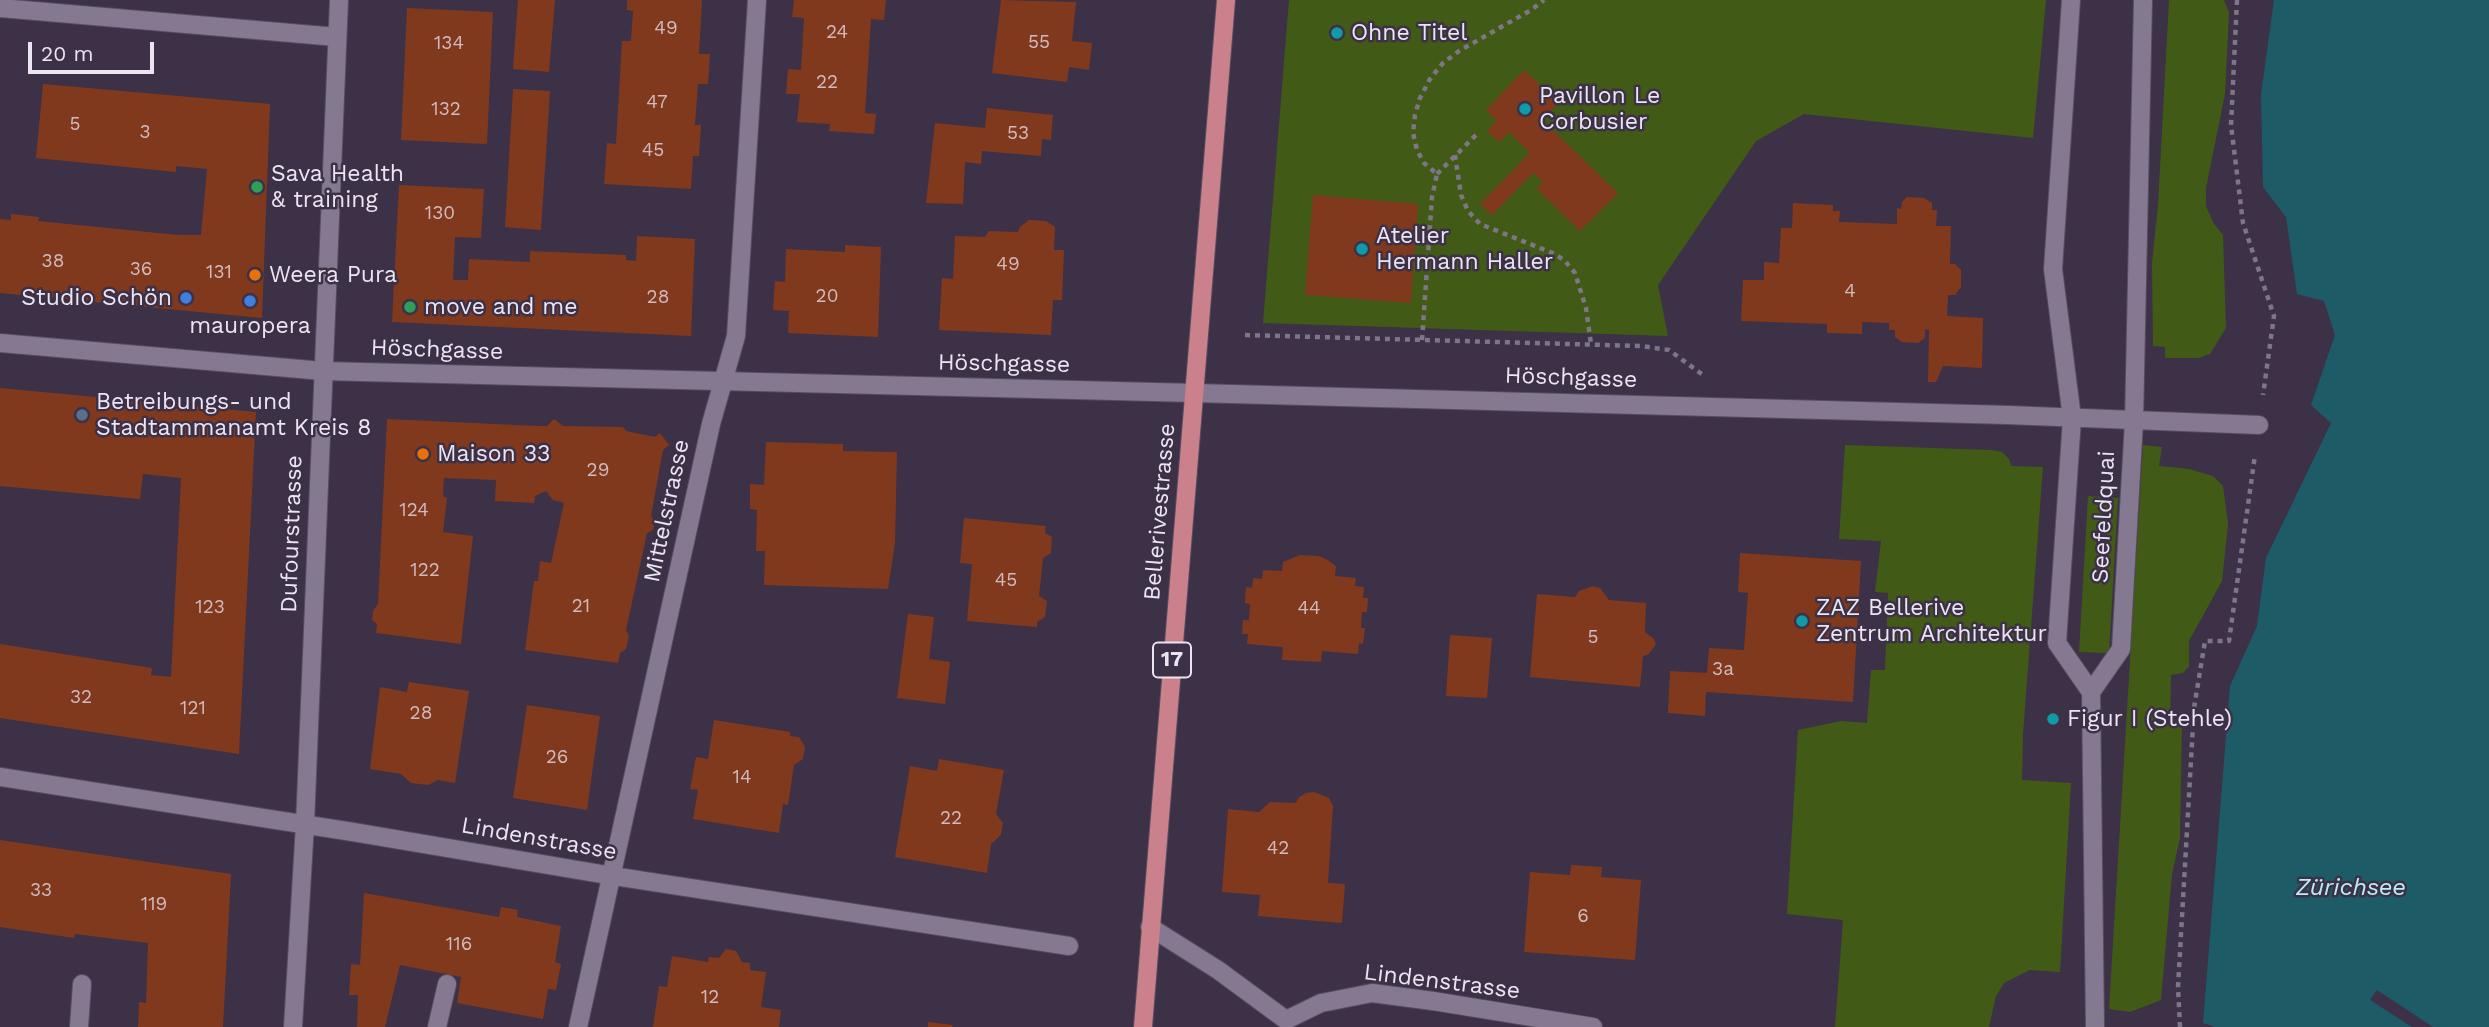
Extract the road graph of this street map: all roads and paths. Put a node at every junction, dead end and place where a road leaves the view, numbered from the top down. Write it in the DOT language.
graph roads {
  1 [pos="339,0"];
  2 [pos="757,0"];
  3 [pos="1226,0"];
  4 [pos="1544,0"];
  5 [pos="2071,0"];
  6 [pos="2143,0"];
  7 [pos="2237,0"];
  8 [pos="0,8"];
  9 [pos="337,37"];
  10 [pos="1479,132"];
  11 [pos="1455,155"];
  12 [pos="1437,174"];
  13 [pos="1245,335"];
  14 [pos="1422,340"];
  15 [pos="0,344"];
  16 [pos="1591,345"];
  17 [pos="323,371"];
  18 [pos="723,382"];
  19 [pos="1712,382"];
  20 [pos="1194,393"];
  21 [pos="2073,418"];
  22 [pos="2134,421"];
  23 [pos="2259,425"];
  24 [pos="2091,692"];
  25 [pos="0,778"];
  26 [pos="305,824"];
  27 [pos="612,876"];
  28 [pos="1150,927"];
  29 [pos="1069,946"];
  30 [pos="82,984"];
  31 [pos="447,984"];
  32 [pos="1287,1023"];
  33 [pos="79,1027"];
  34 [pos="293,1027"];
  35 [pos="437,1027"];
  36 [pos="578,1027"];
  37 [pos="1143,1027"];
  38 [pos="1593,1027"];
  39 [pos="2095,1027"];
  40 [pos="2179,1027"];
  1 -- 9 [label="street, Dufourstrasse"];
  2 -- 18 [label="street, Mittelstrasse"];
  3 -- 20 [label="main road, Bellerivestrasse / 17"];
  4 -- 12 [label="path"];
  5 -- 21 [label="street"];
  6 -- 22 [label="street, Seefeldquai"];
  7 -- 23 [label="path"];
  8 -- 9 [label="street"];
  9 -- 17 [label="street, Dufourstrasse"];
  10 -- 11 [label="path"];
  11 -- 12 [label="path"];
  11 -- 16 [label="path"];
  12 -- 14 [label="path"];
  13 -- 14 [label="path"];
  14 -- 16 [label="path"];
  15 -- 17 [label="street, Höschgasse"];
  16 -- 19 [label="path"];
  17 -- 18 [label="street, Höschgasse"];
  17 -- 26 [label="street, Dufourstrasse"];
  18 -- 20 [label="street, Höschgasse"];
  18 -- 27 [label="street, Mittelstrasse"];
  20 -- 21 [label="street, Höschgasse"];
  20 -- 28 [label="main road, Bellerivestrasse / 17"];
  21 -- 22 [label="street, Höschgasse"];
  21 -- 24 [label="street"];
  22 -- 23 [label="street, Höschgasse"];
  22 -- 24 [label="street, Seefeldquai"];
  23 -- 40 [label="path"];
  24 -- 39 [label="street"];
  25 -- 26 [label="street, Lindenstrasse"];
  26 -- 27 [label="street, Lindenstrasse"];
  26 -- 34 [label="street, Dufourstrasse"];
  27 -- 29 [label="street, Lindenstrasse"];
  27 -- 36 [label="street, Mittelstrasse"];
  28 -- 32 [label="street, Lindenstrasse"];
  28 -- 37 [label="main road, Bellerivestrasse / 17"];
  30 -- 33 [label="street"];
  31 -- 35 [label="street"];
  32 -- 38 [label="street, Lindenstrasse"];
}
